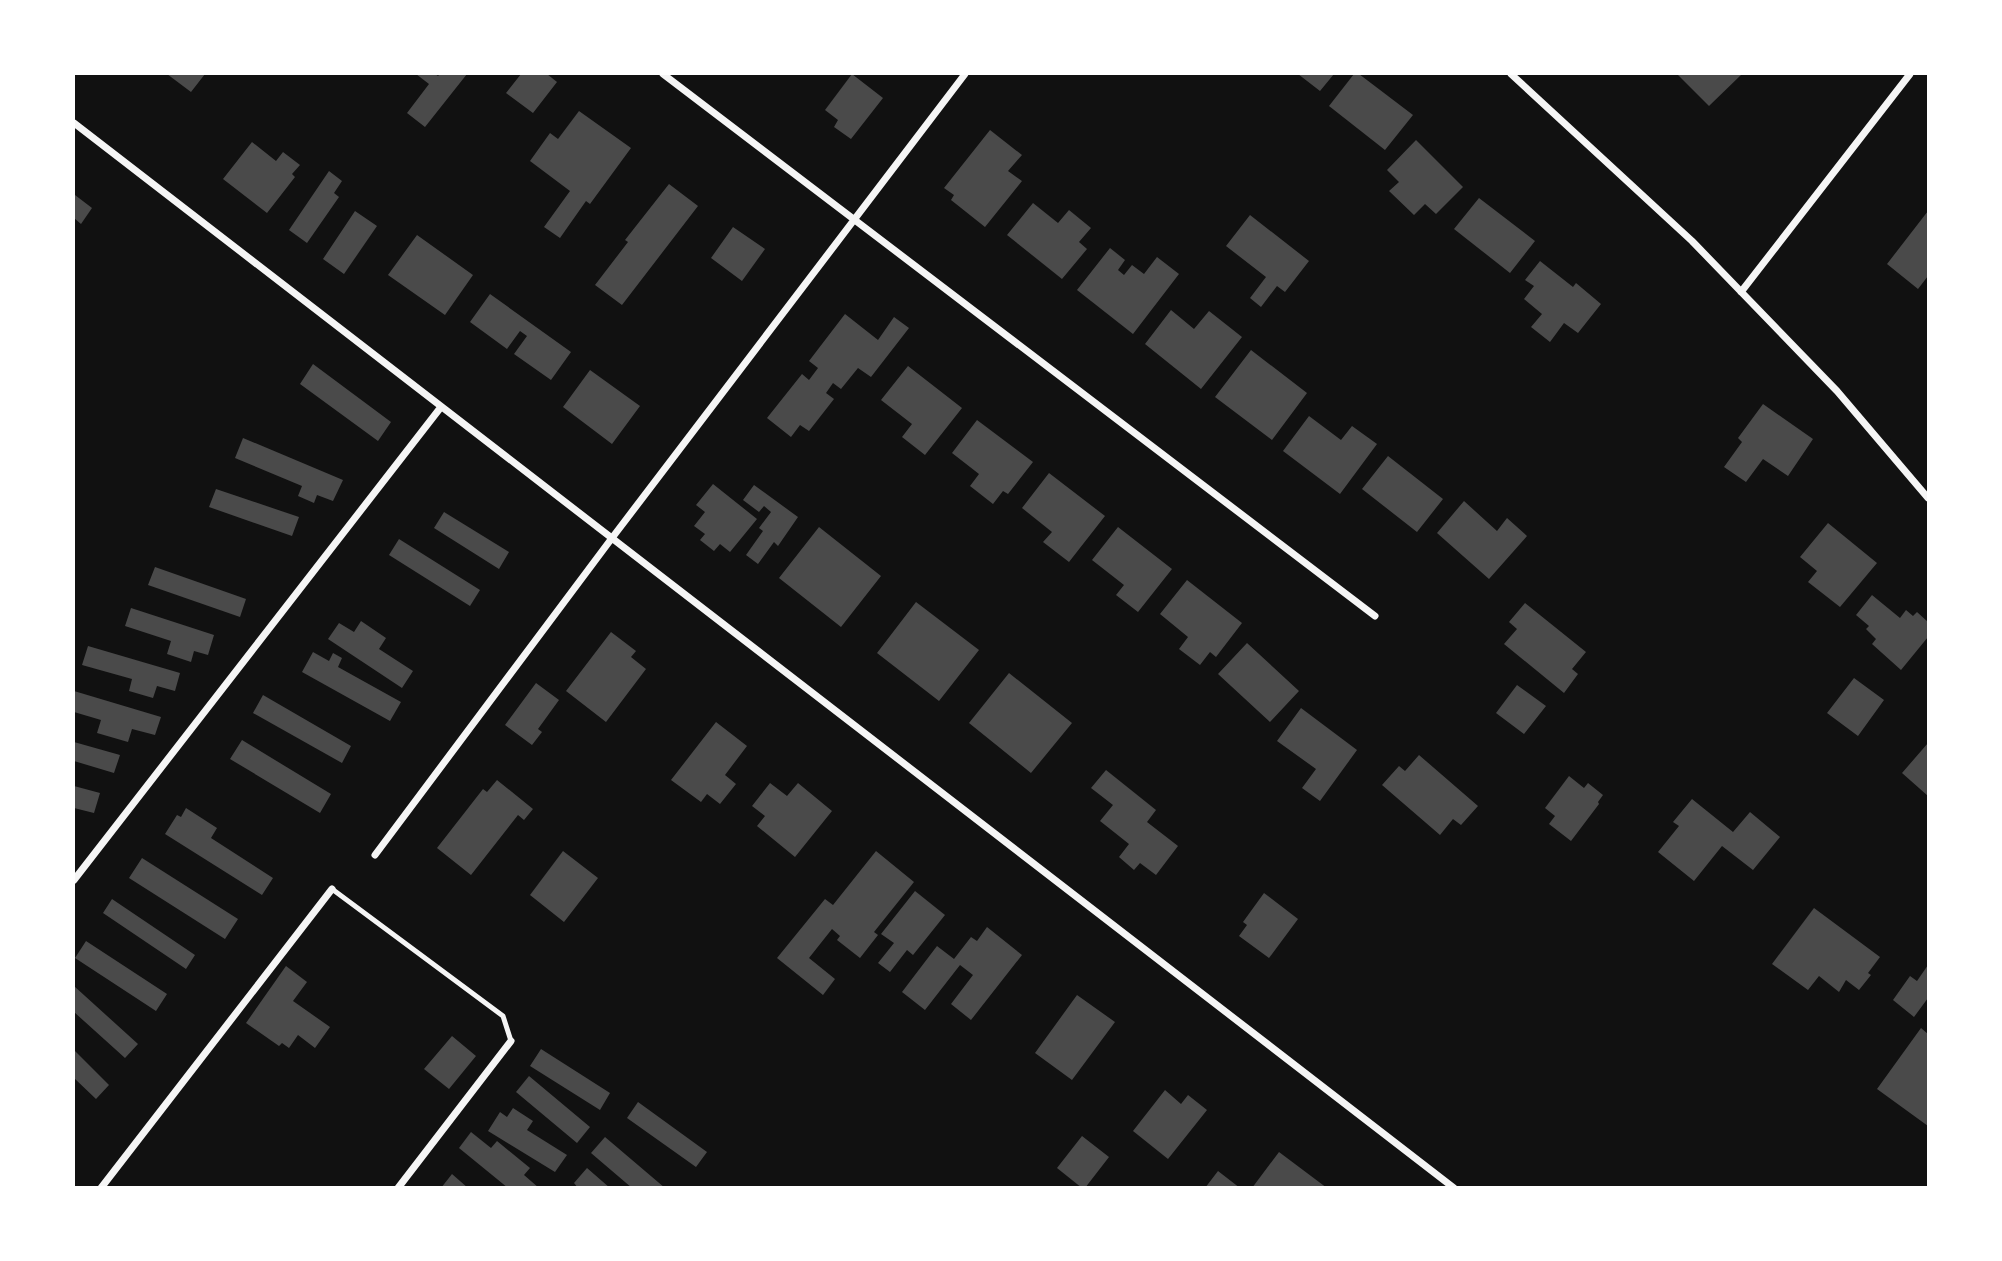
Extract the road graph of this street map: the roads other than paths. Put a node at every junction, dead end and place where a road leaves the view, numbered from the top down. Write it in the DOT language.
graph roads {
  1 [pos="663,74"];
  2 [pos="965,74"];
  3 [pos="1511,74"];
  4 [pos="1910,74"];
  5 [pos="74,123"];
  6 [pos="854,219"];
  7 [pos="1741,292"];
  8 [pos="441,407"];
  9 [pos="1928,498"];
  10 [pos="612,538"];
  11 [pos="1376,617"];
  12 [pos="375,855"];
  13 [pos="74,880"];
  14 [pos="332,889"];
  15 [pos="512,1041"];
  16 [pos="101,1188"];
  17 [pos="398,1188"];
  18 [pos="1454,1188"];
  1 -- 6 [label="street"];
  2 -- 6 [label="street"];
  3 -- 7 [label="street"];
  4 -- 7 [label="street"];
  5 -- 8 [label="street"];
  6 -- 10 [label="street"];
  6 -- 11 [label="street"];
  7 -- 9 [label="street"];
  8 -- 10 [label="street"];
  8 -- 13 [label="street"];
  10 -- 12 [label="street"];
  10 -- 18 [label="street"];
  14 -- 15 [label="lane"];
  14 -- 16 [label="street"];
  15 -- 17 [label="street"];
}
